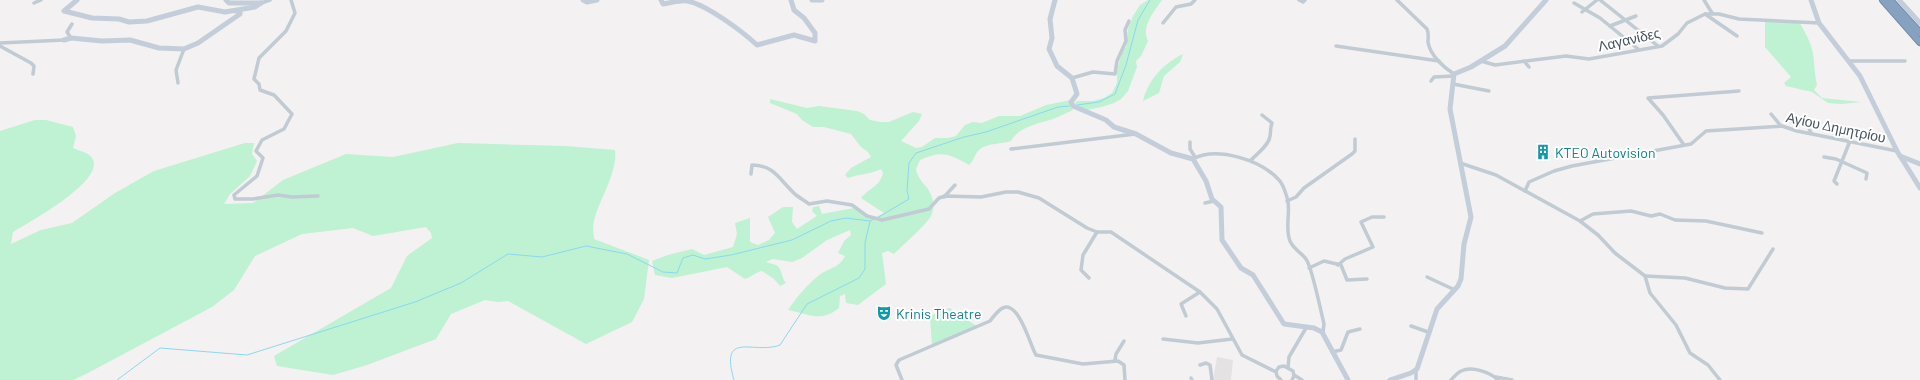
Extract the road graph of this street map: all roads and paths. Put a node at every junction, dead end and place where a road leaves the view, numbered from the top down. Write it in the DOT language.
graph roads {
  1 [pos="41,0"];
  2 [pos="77,0"];
  3 [pos="226,0"];
  4 [pos="270,0"];
  5 [pos="291,0"];
  6 [pos="583,0"];
  7 [pos="596,0"];
  8 [pos="661,0"];
  9 [pos="791,0"];
  10 [pos="812,0"];
  11 [pos="822,0"];
  12 [pos="1055,0"];
  13 [pos="1195,0"];
  14 [pos="1299,0"];
  15 [pos="1306,0"];
  16 [pos="1397,0"];
  17 [pos="1546,0"];
  18 [pos="1597,0"];
  19 [pos="1600,0"];
  20 [pos="1704,0"];
  21 [pos="1810,0"];
  22 [pos="1883,0"];
  23 [pos="1890,0"];
  24 [pos="1899,0"];
  25 [pos="34,3"];
  26 [pos="261,3"];
  27 [pos="1574,3"];
  28 [pos="1585,9"];
  29 [pos="235,10"];
  30 [pos="1582,12"];
  31 [pos="1712,13"];
  32 [pos="1705,14"];
  33 [pos="1636,16"];
  34 [pos="1626,20"];
  35 [pos="1129,21"];
  36 [pos="1163,23"];
  37 [pos="1819,23"];
  38 [pos="1920,23"];
  39 [pos="72,24"];
  40 [pos="1610,26"];
  41 [pos="1920,33"];
  42 [pos="1737,36"];
  43 [pos="71,38"];
  44 [pos="64,40"];
  45 [pos="1920,42"];
  46 [pos="0,44"];
  47 [pos="1336,46"];
  48 [pos="1658,46"];
  49 [pos="184,49"];
  50 [pos="1638,49"];
  51 [pos="1438,61"];
  52 [pos="1481,61"];
  53 [pos="1850,61"];
  54 [pos="1905,61"];
  55 [pos="1524,62"];
  56 [pos="1529,67"];
  57 [pos="33,74"];
  58 [pos="1454,75"];
  59 [pos="1072,78"];
  60 [pos="1431,81"];
  61 [pos="178,83"];
  62 [pos="1452,84"];
  63 [pos="1489,91"];
  64 [pos="1739,91"];
  65 [pos="1771,114"];
  66 [pos="1262,115"];
  67 [pos="1807,124"];
  68 [pos="1781,126"];
  69 [pos="1811,133"];
  70 [pos="1136,134"];
  71 [pos="1355,139"];
  72 [pos="1190,142"];
  73 [pos="1850,142"];
  74 [pos="1684,145"];
  75 [pos="1012,149"];
  76 [pos="1899,153"];
  77 [pos="1824,157"];
  78 [pos="1194,158"];
  79 [pos="1251,160"];
  80 [pos="1841,162"];
  81 [pos="1460,163"];
  82 [pos="1920,164"];
  83 [pos="751,174"];
  84 [pos="1866,179"];
  85 [pos="1837,184"];
  86 [pos="955,185"];
  87 [pos="1920,188"];
  88 [pos="1524,191"];
  89 [pos="318,196"];
  90 [pos="944,196"];
  91 [pos="1214,201"];
  92 [pos="1287,201"];
  93 [pos="1205,203"];
  94 [pos="1384,217"];
  95 [pos="1580,221"];
  96 [pos="1097,232"];
  97 [pos="1762,233"];
  98 [pos="1773,249"];
  99 [pos="1338,265"];
  100 [pos="1309,268"];
  101 [pos="1645,276"];
  102 [pos="1427,277"];
  103 [pos="1088,278"];
  104 [pos="1367,279"];
  105 [pos="1454,290"];
  106 [pos="1200,292"];
  107 [pos="1186,316"];
  108 [pos="1411,326"];
  109 [pos="1306,328"];
  110 [pos="1360,329"];
  111 [pos="1323,332"];
  112 [pos="1428,332"];
  113 [pos="1163,339"];
  114 [pos="1232,339"];
  115 [pos="1124,341"];
  116 [pos="1332,352"];
  117 [pos="1115,360"];
  118 [pos="1200,365"];
  119 [pos="1288,367"];
  120 [pos="1416,371"];
  121 [pos="1276,372"];
  122 [pos="1293,378"];
  123 [pos="1396,379"];
  124 [pos="1497,379"];
  125 [pos="902,380"];
  126 [pos="1125,380"];
  127 [pos="1212,380"];
  128 [pos="1279,380"];
  129 [pos="1302,380"];
  130 [pos="1348,380"];
  131 [pos="1390,380"];
  132 [pos="1416,380"];
  133 [pos="1451,380"];
  134 [pos="1512,380"];
  135 [pos="1720,380"];
  1 -- 25 [label="street"];
  2 -- 29 [label="street"];
  3 -- 26 [label="street"];
  4 -- 26 [label="street"];
  5 -- 89 [label="street"];
  6 -- 7 [label="street"];
  8 -- 9 [label="street"];
  10 -- 11 [label="street"];
  12 -- 59 [label="street"];
  13 -- 36 [label="street"];
  14 -- 15 [label="street"];
  16 -- 51 [label="street"];
  17 -- 52 [label="street"];
  18 -- 28 [label="street"];
  19 -- 34 [label="street"];
  20 -- 31 [label="street"];
  21 -- 37 [label="street"];
  22 -- 45 [label="highway"];
  23 -- 41 [label="highway"];
  24 -- 38 [label="street"];
  26 -- 29 [label="street"];
  27 -- 28 [label="street"];
  28 -- 30 [label="street"];
  28 -- 40 [label="street"];
  29 -- 49 [label="street"];
  31 -- 32 [label="street, Λαγανίδες"];
  31 -- 37 [label="street, Λαγανίδες"];
  32 -- 42 [label="street"];
  32 -- 48 [label="street, Λαγανίδες"];
  33 -- 34 [label="street"];
  34 -- 40 [label="street"];
  34 -- 48 [label="street"];
  35 -- 59 [label="street"];
  37 -- 53 [label="street"];
  39 -- 43 [label="street"];
  40 -- 50 [label="street"];
  43 -- 44 [label="street"];
  43 -- 49 [label="street"];
  44 -- 46 [label="street"];
  46 -- 57 [label="street"];
  47 -- 51 [label="street"];
  48 -- 50 [label="street, Λαγανίδες"];
  49 -- 61 [label="street"];
  50 -- 55 [label="street, Λαγανίδες"];
  51 -- 58 [label="street"];
  52 -- 55 [label="street, Λαγανίδες"];
  52 -- 58 [label="street"];
  53 -- 54 [label="street"];
  53 -- 76 [label="street"];
  55 -- 56 [label="street"];
  58 -- 60 [label="street"];
  58 -- 62 [label="street"];
  59 -- 70 [label="street"];
  62 -- 63 [label="street"];
  62 -- 81 [label="street"];
  64 -- 74 [label="street"];
  65 -- 68 [label="street"];
  66 -- 79 [label="street"];
  67 -- 69 [label="street"];
  68 -- 69 [label="street, Αγίου Δημητρίου"];
  68 -- 74 [label="street, Αγίου Δημητρίου"];
  69 -- 73 [label="street, Αγίου Δημητρίου"];
  70 -- 75 [label="street"];
  70 -- 78 [label="street"];
  71 -- 92 [label="street"];
  72 -- 78 [label="street"];
  73 -- 76 [label="street, Αγίου Δημητρίου"];
  73 -- 80 [label="street"];
  74 -- 88 [label="street, Αγίου Δημητρίου"];
  76 -- 82 [label="street"];
  76 -- 87 [label="street"];
  77 -- 80 [label="street"];
  78 -- 79 [label="street"];
  78 -- 91 [label="street"];
  79 -- 92 [label="street"];
  80 -- 84 [label="street"];
  80 -- 85 [label="street"];
  81 -- 88 [label="street"];
  81 -- 105 [label="street"];
  83 -- 90 [label="street"];
  86 -- 90 [label="street"];
  88 -- 95 [label="street"];
  90 -- 96 [label="street"];
  91 -- 93 [label="street"];
  91 -- 109 [label="street"];
  92 -- 100 [label="street"];
  94 -- 99 [label="street"];
  95 -- 97 [label="street"];
  95 -- 101 [label="street"];
  96 -- 103 [label="street"];
  96 -- 106 [label="street"];
  98 -- 101 [label="street"];
  99 -- 100 [label="street"];
  99 -- 104 [label="street"];
  100 -- 111 [label="street"];
  101 -- 135 [label="street"];
  102 -- 105 [label="street"];
  105 -- 112 [label="street"];
  106 -- 107 [label="street"];
  106 -- 114 [label="street"];
  108 -- 112 [label="street"];
  109 -- 111 [label="street"];
  109 -- 119 [label="street"];
  110 -- 116 [label="street"];
  111 -- 116 [label="street"];
  112 -- 120 [label="street"];
  113 -- 114 [label="street"];
  114 -- 121 [label="street"];
  115 -- 117 [label="street"];
  116 -- 130 [label="street"];
  117 -- 125 [label="street"];
  117 -- 126 [label="street"];
  118 -- 127 [label="street"];
  119 -- 121 [label="street"];
  119 -- 122 [label="street"];
  120 -- 123 [label="street"];
  120 -- 132 [label="street"];
  121 -- 128 [label="street"];
  122 -- 129 [label="street"];
  123 -- 131 [label="street"];
  124 -- 133 [label="street"];
  124 -- 134 [label="street"];
}
